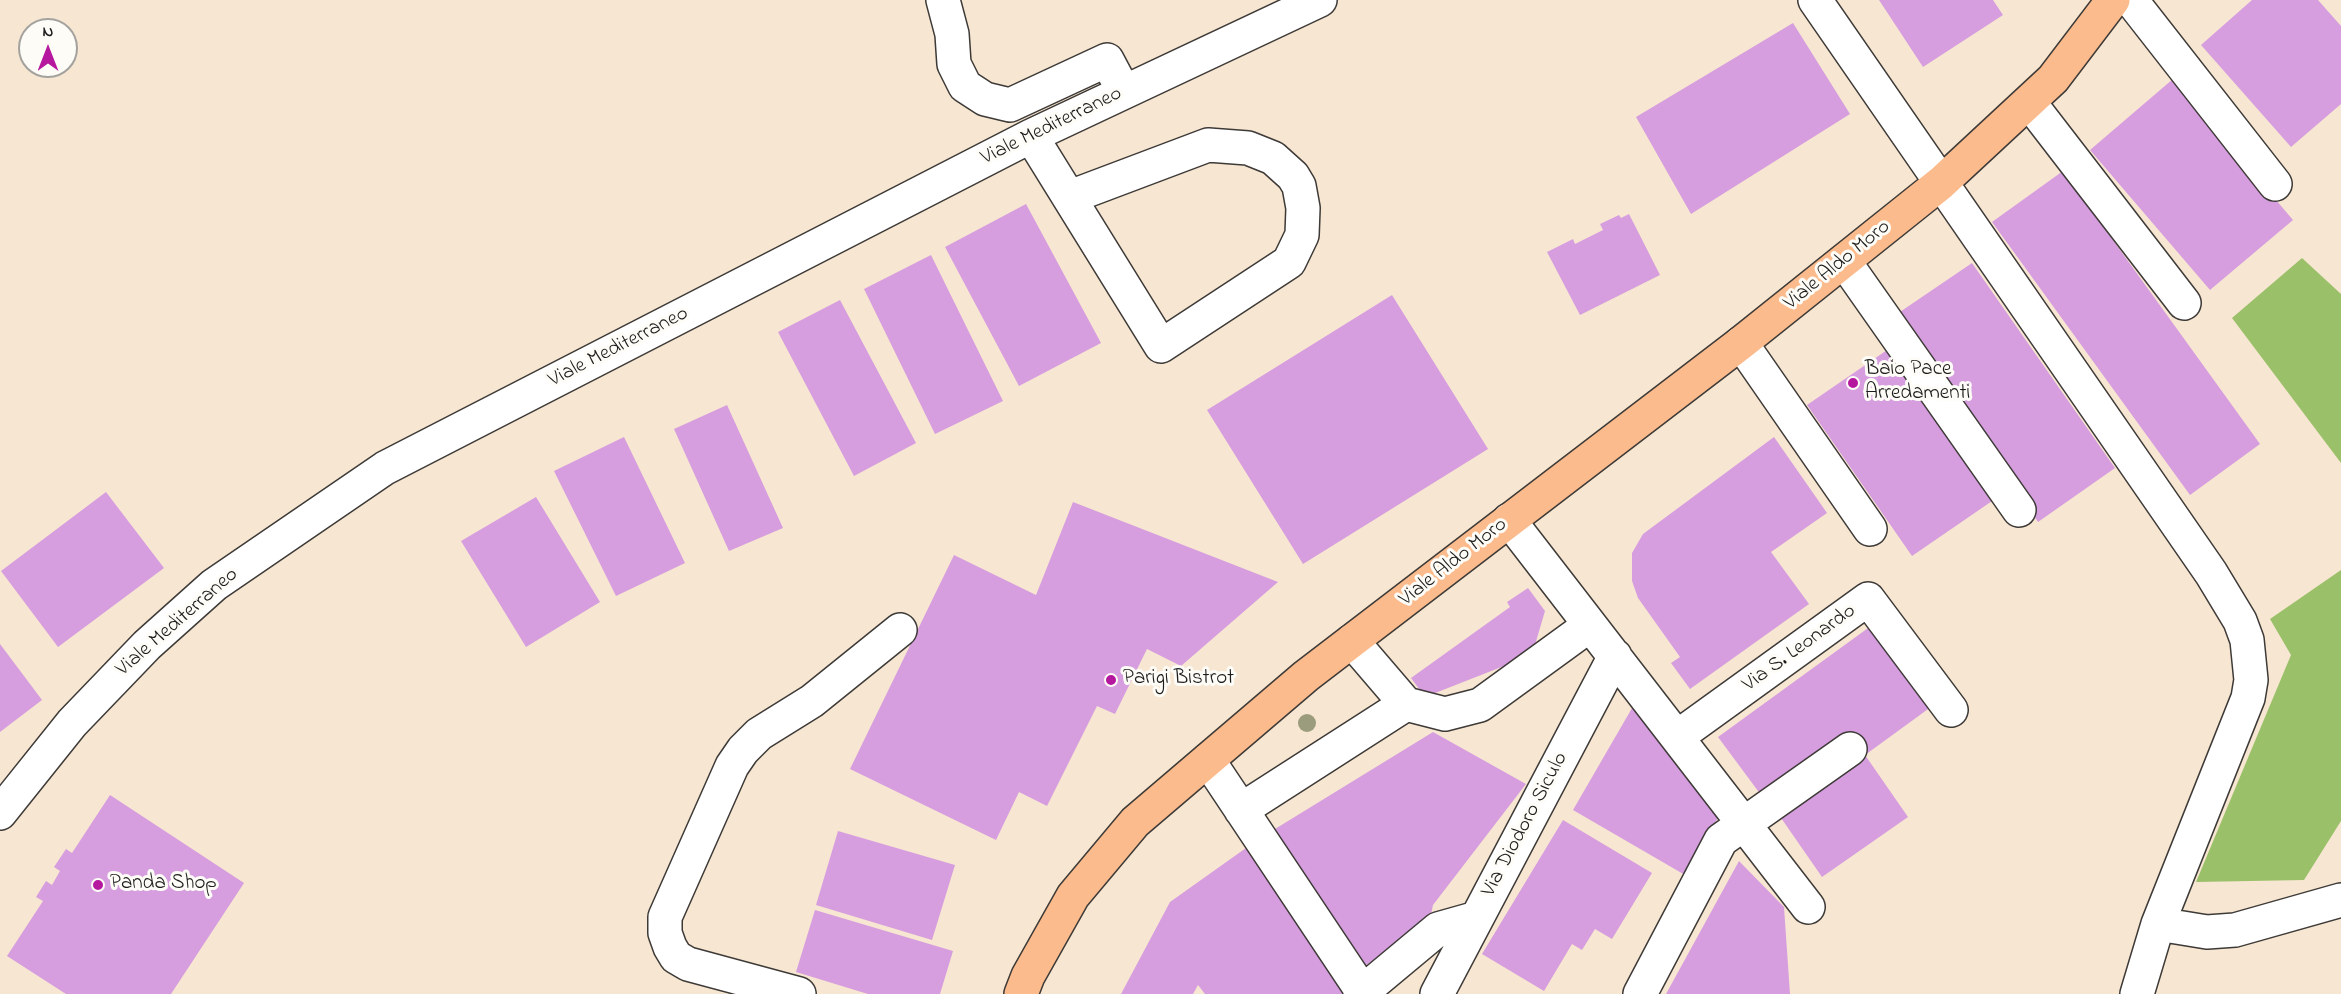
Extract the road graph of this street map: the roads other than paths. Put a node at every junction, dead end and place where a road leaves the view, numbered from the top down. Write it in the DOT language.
graph roads {
  1 [pos="943,0"];
  2 [pos="1320,0"];
  3 [pos="1815,0"];
  4 [pos="2135,3"];
  5 [pos="1124,92"];
  6 [pos="2029,102"];
  7 [pos="1031,136"];
  8 [pos="1941,183"];
  9 [pos="2276,184"];
  10 [pos="1070,197"];
  11 [pos="1844,261"];
  12 [pos="2184,303"];
  13 [pos="1741,343"];
  14 [pos="2019,510"];
  15 [pos="1509,520"];
  16 [pos="1870,529"];
  17 [pos="1590,625"];
  18 [pos="900,630"];
  19 [pos="1352,641"];
  20 [pos="1615,656"];
  21 [pos="1406,704"];
  22 [pos="1951,710"];
  23 [pos="1677,737"];
  24 [pos="1850,749"];
  25 [pos="1208,760"];
  26 [pos="1241,810"];
  27 [pos="0,813"];
  28 [pos="1743,823"];
  29 [pos="2341,900"];
  30 [pos="1808,906"];
  31 [pos="1478,918"];
  32 [pos="2158,924"];
  33 [pos="1361,993"];
  34 [pos="800,994"];
  35 [pos="1021,994"];
  36 [pos="1437,994"];
  37 [pos="1640,994"];
  38 [pos="2137,994"];
  1 -- 5 [label="street"];
  2 -- 5 [label="street, Viale Mediterraneo"];
  3 -- 8 [label="street"];
  4 -- 6 [label="main road, Viale Aldo Moro"];
  4 -- 9 [label="street"];
  5 -- 7 [label="street, Viale Mediterraneo"];
  6 -- 8 [label="main road, Viale Aldo Moro"];
  6 -- 12 [label="street"];
  7 -- 10 [label="street"];
  7 -- 27 [label="street, Viale Mediterraneo"];
  8 -- 11 [label="main road, Viale Aldo Moro"];
  8 -- 32 [label="street"];
  10 -- 10 [label="street"];
  11 -- 13 [label="main road, Viale Aldo Moro"];
  11 -- 14 [label="street"];
  13 -- 15 [label="main road, Viale Aldo Moro"];
  13 -- 16 [label="street"];
  15 -- 17 [label="street"];
  15 -- 19 [label="main road, Viale Aldo Moro"];
  17 -- 20 [label="street"];
  17 -- 21 [label="street"];
  18 -- 34 [label="street"];
  19 -- 21 [label="street"];
  19 -- 25 [label="main road, Viale Aldo Moro"];
  20 -- 23 [label="street"];
  20 -- 31 [label="street, Via Diodoro Siculo"];
  21 -- 26 [label="street"];
  22 -- 23 [label="street, Via S. Leonardo"];
  23 -- 28 [label="street"];
  24 -- 28 [label="street"];
  25 -- 26 [label="street"];
  25 -- 35 [label="main road, Viale Aldo Moro"];
  26 -- 33 [label="street"];
  28 -- 30 [label="street"];
  28 -- 37 [label="street"];
  29 -- 32 [label="street"];
  31 -- 33 [label="street"];
  31 -- 36 [label="street, Via Diodoro Siculo"];
  32 -- 38 [label="street"];
}
